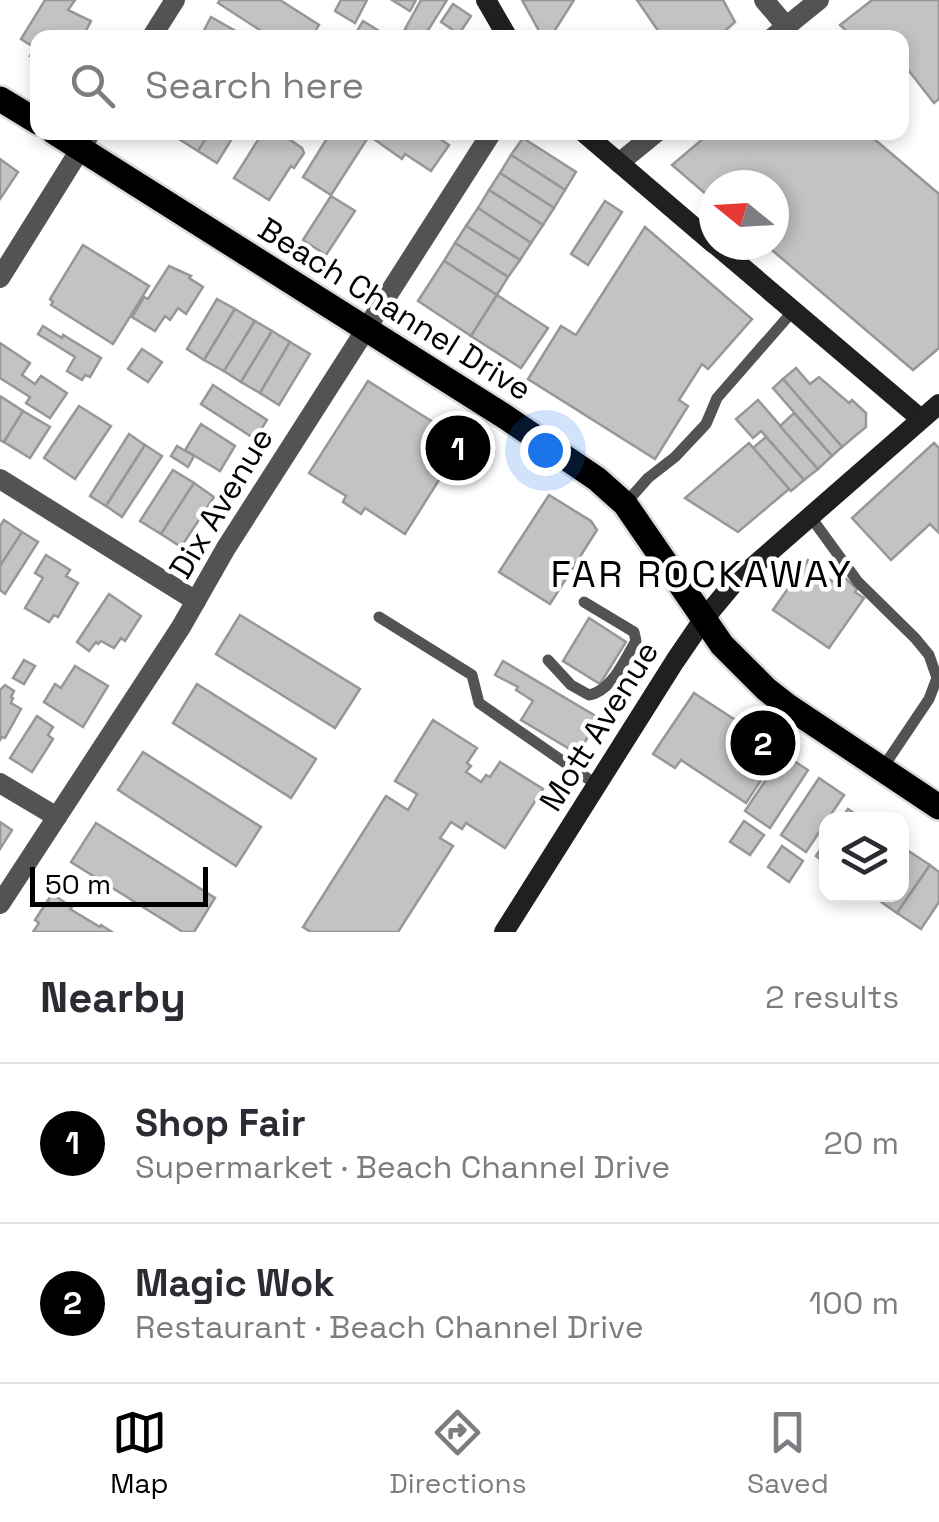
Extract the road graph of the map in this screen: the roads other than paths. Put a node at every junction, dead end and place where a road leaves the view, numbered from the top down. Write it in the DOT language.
graph roads {
  1 [pos="175,0"];
  2 [pos="486,0"];
  3 [pos="764,0"];
  4 [pos="818,0"];
  5 [pos="156,30"];
  6 [pos="503,30"];
  7 [pos="778,30"];
  8 [pos="781,30"];
  9 [pos="0,99"];
  10 [pos="30,117"];
  11 [pos="487,140"];
  12 [pos="592,140"];
  13 [pos="647,140"];
  14 [pos="86,141"];
  15 [pos="619,163"];
  16 [pos="699,230"];
  17 [pos="734,260"];
  18 [pos="0,278"];
  19 [pos="794,311"];
  20 [pos="366,328"];
  21 [pos="939,404"];
  22 [pos="921,419"];
  23 [pos="0,479"];
  24 [pos="625,504"];
  25 [pos="810,515"];
  26 [pos="196,601"];
  27 [pos="584,602"];
  28 [pos="379,617"];
  29 [pos="704,620"];
  30 [pos="548,660"];
  31 [pos="882,770"];
  32 [pos="0,783"];
  33 [pos="597,785"];
  34 [pos="939,807"];
  35 [pos="57,817"];
  36 [pos="0,904"];
  37 [pos="504,932"];
  1 -- 5 [label="street"];
  2 -- 6 [label="street"];
  3 -- 7 [label="street"];
  4 -- 8 [label="street"];
  9 -- 10 [label="main road"];
  11 -- 20 [label="street, Dix Avenue"];
  12 -- 15 [label="street"];
  13 -- 15 [label="street"];
  14 -- 18 [label="street"];
  14 -- 20 [label="main road, Beach Channel Drive"];
  15 -- 16 [label="street"];
  17 -- 19 [label="street"];
  19 -- 22 [label="street"];
  19 -- 24 [label="lane"];
  20 -- 24 [label="main road, Beach Channel Drive"];
  20 -- 26 [label="street, Dix Avenue"];
  21 -- 22 [label="street, Mott Avenue"];
  22 -- 25 [label="street, Mott Avenue"];
  23 -- 26 [label="street"];
  24 -- 29 [label="main road, Beach Channel Drive"];
  25 -- 29 [label="street, Mott Avenue"];
  25 -- 31 [label="lane"];
  26 -- 35 [label="street, Dix Avenue"];
  27 -- 30 [label="lane"];
  28 -- 33 [label="lane"];
  29 -- 31 [label="main road, Beach Channel Drive"];
  29 -- 33 [label="street, Mott Avenue"];
  31 -- 34 [label="main road, Beach Channel Drive"];
  32 -- 35 [label="street"];
  33 -- 37 [label="street, Mott Avenue"];
  35 -- 36 [label="street, Dix Avenue"];
}
